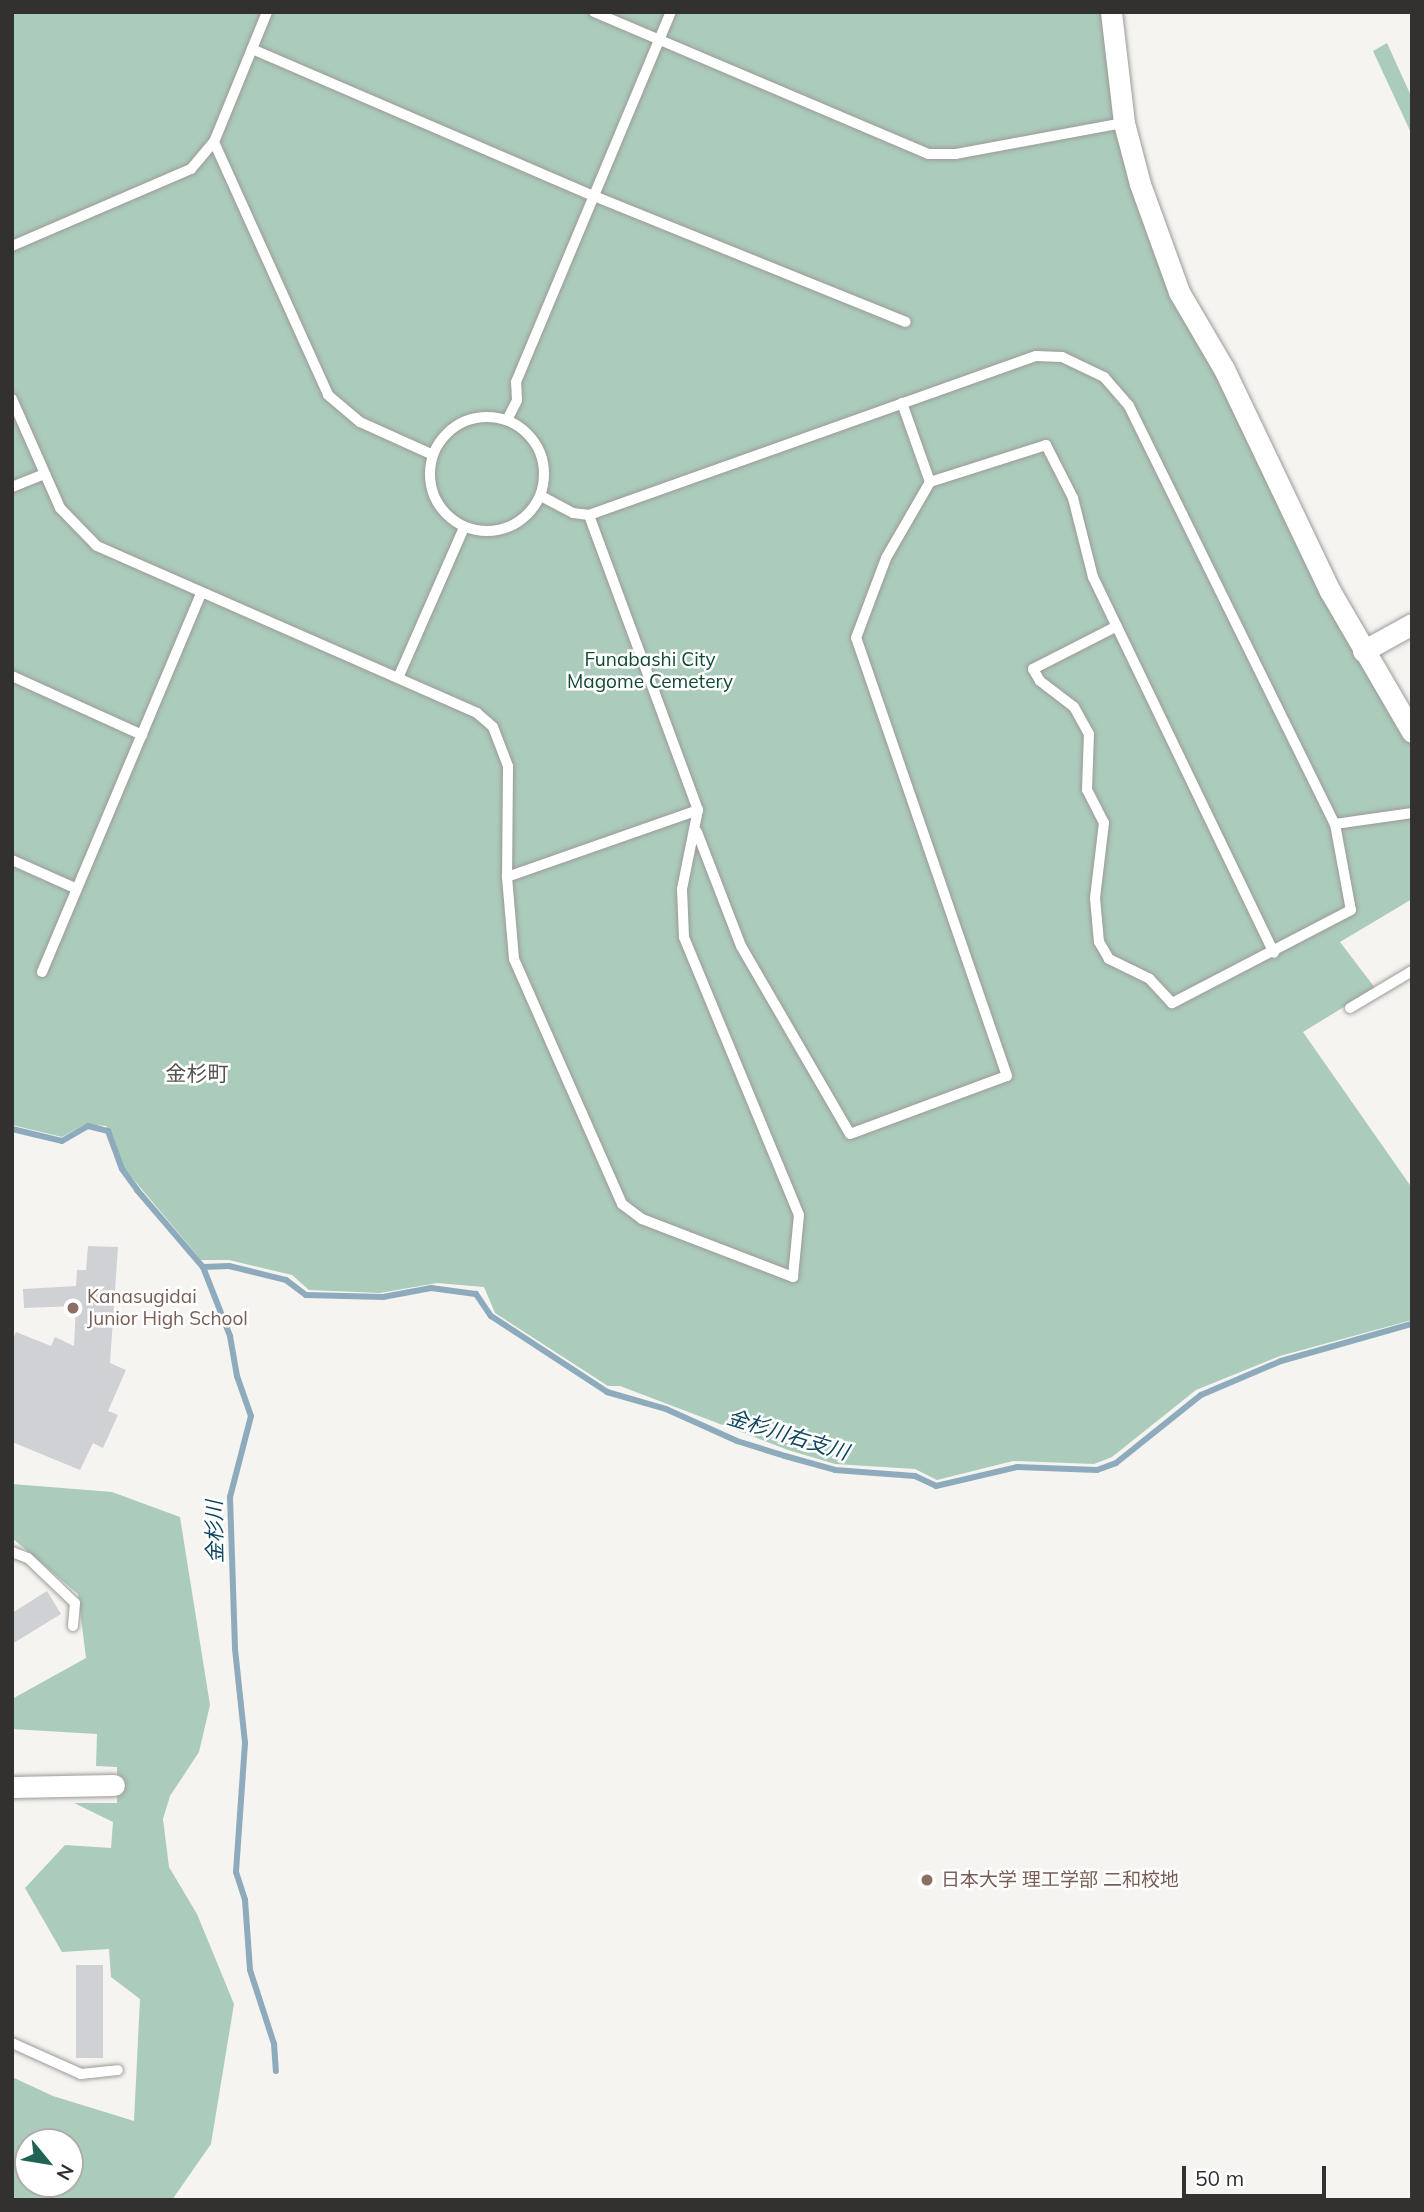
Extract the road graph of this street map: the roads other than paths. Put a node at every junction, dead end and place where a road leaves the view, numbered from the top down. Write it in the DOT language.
graph roads {
  1 [pos="267,12"];
  2 [pos="594,12"];
  3 [pos="671,12"];
  4 [pos="1111,12"];
  5 [pos="659,41"];
  6 [pos="252,49"];
  7 [pos="1124,123"];
  8 [pos="214,142"];
  9 [pos="594,196"];
  10 [pos="12,246"];
  11 [pos="905,322"];
  12 [pos="12,399"];
  13 [pos="902,403"];
  14 [pos="507,420"];
  15 [pos="433,455"];
  16 [pos="42,475"];
  17 [pos="930,482"];
  18 [pos="12,487"];
  19 [pos="541,496"];
  20 [pos="590,515"];
  21 [pos="464,528"];
  22 [pos="201,594"];
  23 [pos="1412,624"];
  24 [pos="1117,626"];
  25 [pos="1363,651"];
  26 [pos="12,676"];
  27 [pos="398,678"];
  28 [pos="1412,732"];
  29 [pos="142,735"];
  30 [pos="698,810"];
  31 [pos="1412,813"];
  32 [pos="1335,824"];
  33 [pos="696,832"];
  34 [pos="12,860"];
  35 [pos="508,877"];
  36 [pos="77,889"];
  37 [pos="1274,953"];
  38 [pos="1412,971"];
  39 [pos="42,972"];
  40 [pos="1350,1008"];
  41 [pos="12,1552"];
  42 [pos="73,1626"];
  43 [pos="114,1786"];
  44 [pos="12,1787"];
  45 [pos="12,2043"];
  46 [pos="118,2070"];
  1 -- 6 [label="lane"];
  2 -- 5 [label="lane"];
  3 -- 5 [label="lane"];
  4 -- 7 [label="street"];
  5 -- 7 [label="lane"];
  5 -- 9 [label="lane"];
  6 -- 8 [label="lane"];
  6 -- 9 [label="lane"];
  7 -- 25 [label="street"];
  8 -- 10 [label="lane"];
  8 -- 15 [label="lane"];
  9 -- 11 [label="lane"];
  9 -- 14 [label="lane"];
  12 -- 16 [label="lane"];
  13 -- 17 [label="lane"];
  13 -- 20 [label="lane"];
  13 -- 32 [label="lane"];
  14 -- 15 [label="lane"];
  14 -- 19 [label="lane"];
  15 -- 21 [label="lane"];
  16 -- 18 [label="lane"];
  16 -- 22 [label="lane"];
  17 -- 24 [label="lane"];
  17 -- 33 [label="lane"];
  19 -- 20 [label="lane"];
  19 -- 21 [label="lane"];
  20 -- 30 [label="lane"];
  21 -- 27 [label="lane"];
  22 -- 27 [label="lane"];
  22 -- 29 [label="lane"];
  23 -- 25 [label="street"];
  24 -- 37 [label="lane"];
  24 -- 37 [label="lane"];
  25 -- 28 [label="street"];
  26 -- 29 [label="lane"];
  27 -- 35 [label="lane"];
  29 -- 36 [label="lane"];
  30 -- 33 [label="lane"];
  30 -- 35 [label="lane"];
  31 -- 32 [label="lane"];
  32 -- 37 [label="lane"];
  33 -- 35 [label="lane"];
  34 -- 36 [label="lane"];
  36 -- 39 [label="lane"];
  38 -- 40 [label="lane"];
  41 -- 42 [label="lane"];
  43 -- 44 [label="street"];
  45 -- 46 [label="lane"];
}
